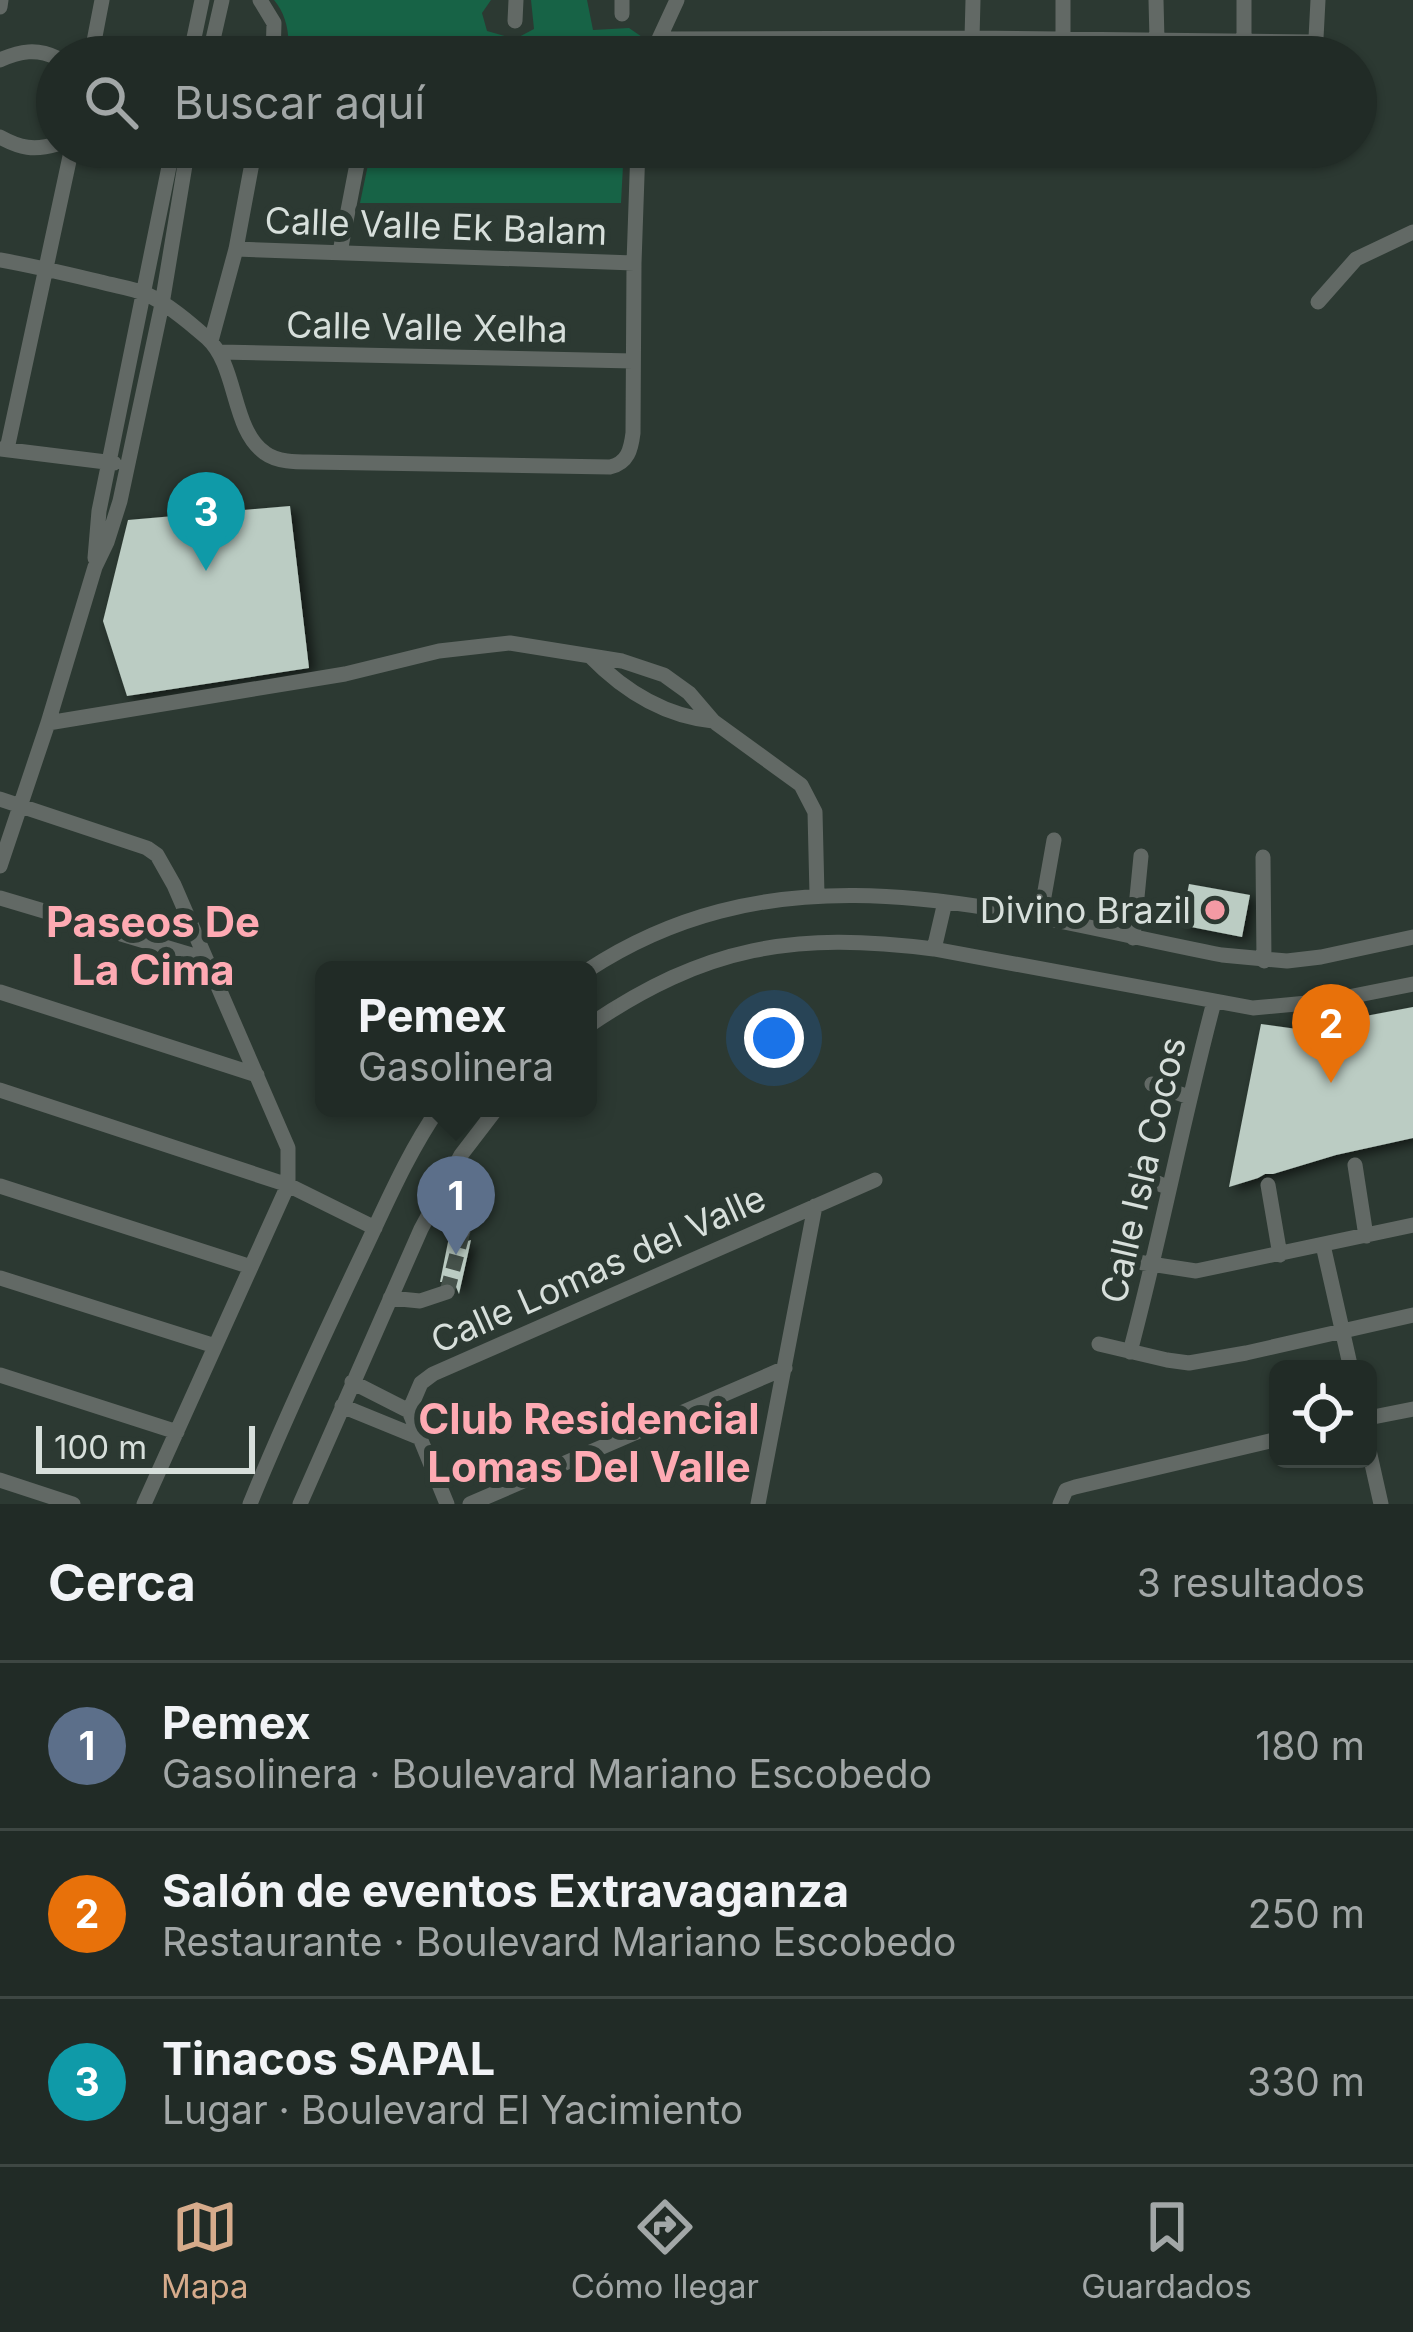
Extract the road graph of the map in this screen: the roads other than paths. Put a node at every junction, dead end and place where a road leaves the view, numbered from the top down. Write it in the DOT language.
graph roads {
  1 [pos="102,0"];
  2 [pos="202,0"];
  3 [pos="223,0"];
  4 [pos="260,0"];
  5 [pos="516,0"];
  6 [pos="676,0"];
  7 [pos="973,0"];
  8 [pos="1063,0"];
  9 [pos="1156,0"];
  10 [pos="1244,0"];
  11 [pos="1318,0"];
  12 [pos="515,21"];
  13 [pos="95,36"];
  14 [pos="194,36"];
  15 [pos="214,36"];
  16 [pos="274,36"];
  17 [pos="660,36"];
  18 [pos="972,36"];
  19 [pos="1064,36"];
  20 [pos="1157,36"];
  21 [pos="1244,36"];
  22 [pos="1316,36"];
  23 [pos="36,51"];
  24 [pos="0,60"];
  25 [pos="0,137"];
  26 [pos="36,148"];
  27 [pos="68,168"];
  28 [pos="169,168"];
  29 [pos="185,168"];
  30 [pos="251,168"];
  31 [pos="356,168"];
  32 [pos="637,168"];
  33 [pos="1413,232"];
  34 [pos="236,249"];
  35 [pos="340,252"];
  36 [pos="0,260"];
  37 [pos="634,263"];
  38 [pos="47,268"];
  39 [pos="144,293"];
  40 [pos="1318,302"];
  41 [pos="162,304"];
  42 [pos="215,346"];
  43 [pos="633,361"];
  44 [pos="4,449"];
  45 [pos="109,462"];
  46 [pos="129,465"];
  47 [pos="95,567"];
  48 [pos="590,656"];
  49 [pos="713,721"];
  50 [pos="48,723"];
  51 [pos="0,800"];
  52 [pos="21,806"];
  53 [pos="1054,840"];
  54 [pos="1141,856"];
  55 [pos="1263,857"];
  56 [pos="0,866"];
  57 [pos="817,895"];
  58 [pos="0,898"];
  59 [pos="945,902"];
  60 [pos="1040,919"];
  61 [pos="1413,937"];
  62 [pos="1133,938"];
  63 [pos="934,949"];
  64 [pos="205,959"];
  65 [pos="1264,961"];
  66 [pos="597,965"];
  67 [pos="1413,984"];
  68 [pos="0,992"];
  69 [pos="1214,1002"];
  70 [pos="597,1019"];
  71 [pos="257,1075"];
  72 [pos="1152,1084"];
  73 [pos="0,1090"];
  74 [pos="1189,1097"];
  75 [pos="433,1117"];
  76 [pos="490,1117"];
  77 [pos="1355,1166"];
  78 [pos="1135,1173"];
  79 [pos="874,1180"];
  80 [pos="445,1184"];
  81 [pos="288,1185"];
  82 [pos="1268,1185"];
  83 [pos="0,1186"];
  84 [pos="1169,1188"];
  85 [pos="814,1206"];
  86 [pos="1413,1226"];
  87 [pos="374,1228"];
  88 [pos="463,1231"];
  89 [pos="1366,1236"];
  90 [pos="1323,1245"];
  91 [pos="1280,1255"];
  92 [pos="1118,1259"];
  93 [pos="1154,1264"];
  94 [pos="250,1268"];
  95 [pos="0,1279"];
  96 [pos="446,1292"];
  97 [pos="390,1298"];
  98 [pos="1413,1316"];
  99 [pos="1342,1330"];
  100 [pos="1100,1344"];
  101 [pos="215,1346"];
  102 [pos="1130,1352"];
  103 [pos="1349,1360"];
  104 [pos="785,1367"];
  105 [pos="0,1375"];
  106 [pos="352,1382"];
  107 [pos="342,1406"];
  108 [pos="1413,1409"];
  109 [pos="410,1411"];
  110 [pos="1377,1416"];
  111 [pos="177,1432"];
  112 [pos="418,1437"];
  113 [pos="1269,1441"];
  114 [pos="1373,1468"];
  115 [pos="0,1480"];
  116 [pos="1063,1497"];
  117 [pos="67,1503"];
  118 [pos="144,1504"];
  119 [pos="250,1504"];
  120 [pos="300,1504"];
  121 [pos="447,1504"];
  122 [pos="470,1504"];
  123 [pos="758,1504"];
  124 [pos="1382,1504"];
  1 -- 13 [label="street"];
  2 -- 14 [label="street"];
  3 -- 15 [label="street"];
  4 -- 16 [label="street"];
  5 -- 12 [label="street"];
  6 -- 17 [label="street"];
  7 -- 18 [label="street"];
  8 -- 19 [label="street"];
  9 -- 20 [label="street"];
  10 -- 21 [label="street"];
  11 -- 22 [label="street"];
  23 -- 24 [label="street"];
  25 -- 26 [label="street"];
  27 -- 38 [label="street"];
  28 -- 39 [label="street"];
  29 -- 41 [label="street"];
  30 -- 34 [label="street"];
  31 -- 35 [label="street"];
  32 -- 37 [label="street"];
  33 -- 40 [label="street"];
  34 -- 35 [label="street, Calle Valle Ek Balam"];
  34 -- 42 [label="street"];
  35 -- 37 [label="street, Calle Valle Ek Balam"];
  36 -- 38 [label="street"];
  37 -- 43 [label="street"];
  38 -- 39 [label="street"];
  38 -- 44 [label="street"];
  39 -- 41 [label="street"];
  39 -- 45 [label="street"];
  41 -- 42 [label="street"];
  41 -- 46 [label="street"];
  42 -- 43 [label="street, Calle Valle Xelha"];
  42 -- 43 [label="street"];
  44 -- 45 [label="street"];
  45 -- 46 [label="street"];
  45 -- 47 [label="street"];
  46 -- 47 [label="street"];
  47 -- 50 [label="street"];
  48 -- 49 [label="street"];
  48 -- 49 [label="street"];
  48 -- 50 [label="street"];
  49 -- 57 [label="street"];
  50 -- 52 [label="street"];
  51 -- 52 [label="street"];
  52 -- 56 [label="street"];
  52 -- 64 [label="street"];
  53 -- 60 [label="street"];
  54 -- 62 [label="street"];
  55 -- 65 [label="street"];
  57 -- 59 [label="street"];
  57 -- 66 [label="street"];
  58 -- 64 [label="street"];
  59 -- 60 [label="street"];
  59 -- 63 [label="street"];
  60 -- 62 [label="street"];
  61 -- 65 [label="street"];
  62 -- 65 [label="street"];
  63 -- 69 [label="street"];
  63 -- 70 [label="street"];
  64 -- 71 [label="street"];
  67 -- 69 [label="street"];
  68 -- 71 [label="street"];
  69 -- 74 [label="street, Calle Isla Cocos"];
  71 -- 81 [label="street"];
  72 -- 74 [label="street"];
  73 -- 81 [label="street"];
  74 -- 84 [label="street, Calle Isla Cocos"];
  75 -- 87 [label="street"];
  76 -- 80 [label="street"];
  77 -- 89 [label="street"];
  78 -- 84 [label="street"];
  79 -- 85 [label="street"];
  80 -- 88 [label="street"];
  80 -- 97 [label="street"];
  81 -- 87 [label="street"];
  81 -- 94 [label="street"];
  82 -- 91 [label="street"];
  83 -- 94 [label="street"];
  84 -- 93 [label="street, Calle Isla Cocos"];
  85 -- 104 [label="street, Calle Lomas del Valle"];
  85 -- 109 [label="street, Calle Lomas del Valle"];
  86 -- 89 [label="street"];
  87 -- 119 [label="street"];
  89 -- 90 [label="street"];
  90 -- 91 [label="street"];
  90 -- 99 [label="street"];
  91 -- 93 [label="street"];
  92 -- 93 [label="street"];
  93 -- 102 [label="street, Calle Isla Cocos"];
  94 -- 101 [label="street"];
  95 -- 101 [label="street"];
  96 -- 97 [label="street"];
  97 -- 106 [label="street"];
  98 -- 99 [label="street"];
  99 -- 102 [label="street"];
  99 -- 103 [label="street"];
  100 -- 102 [label="street"];
  101 -- 111 [label="street"];
  104 -- 122 [label="street"];
  104 -- 123 [label="street, Calle Lomas del Valle"];
  105 -- 111 [label="street"];
  106 -- 107 [label="street"];
  106 -- 109 [label="street"];
  107 -- 112 [label="street"];
  107 -- 120 [label="street"];
  108 -- 110 [label="street"];
  109 -- 112 [label="street"];
  111 -- 118 [label="street"];
  112 -- 121 [label="street"];
  113 -- 116 [label="street"];
  114 -- 124 [label="street"];
  115 -- 117 [label="street"];
}
